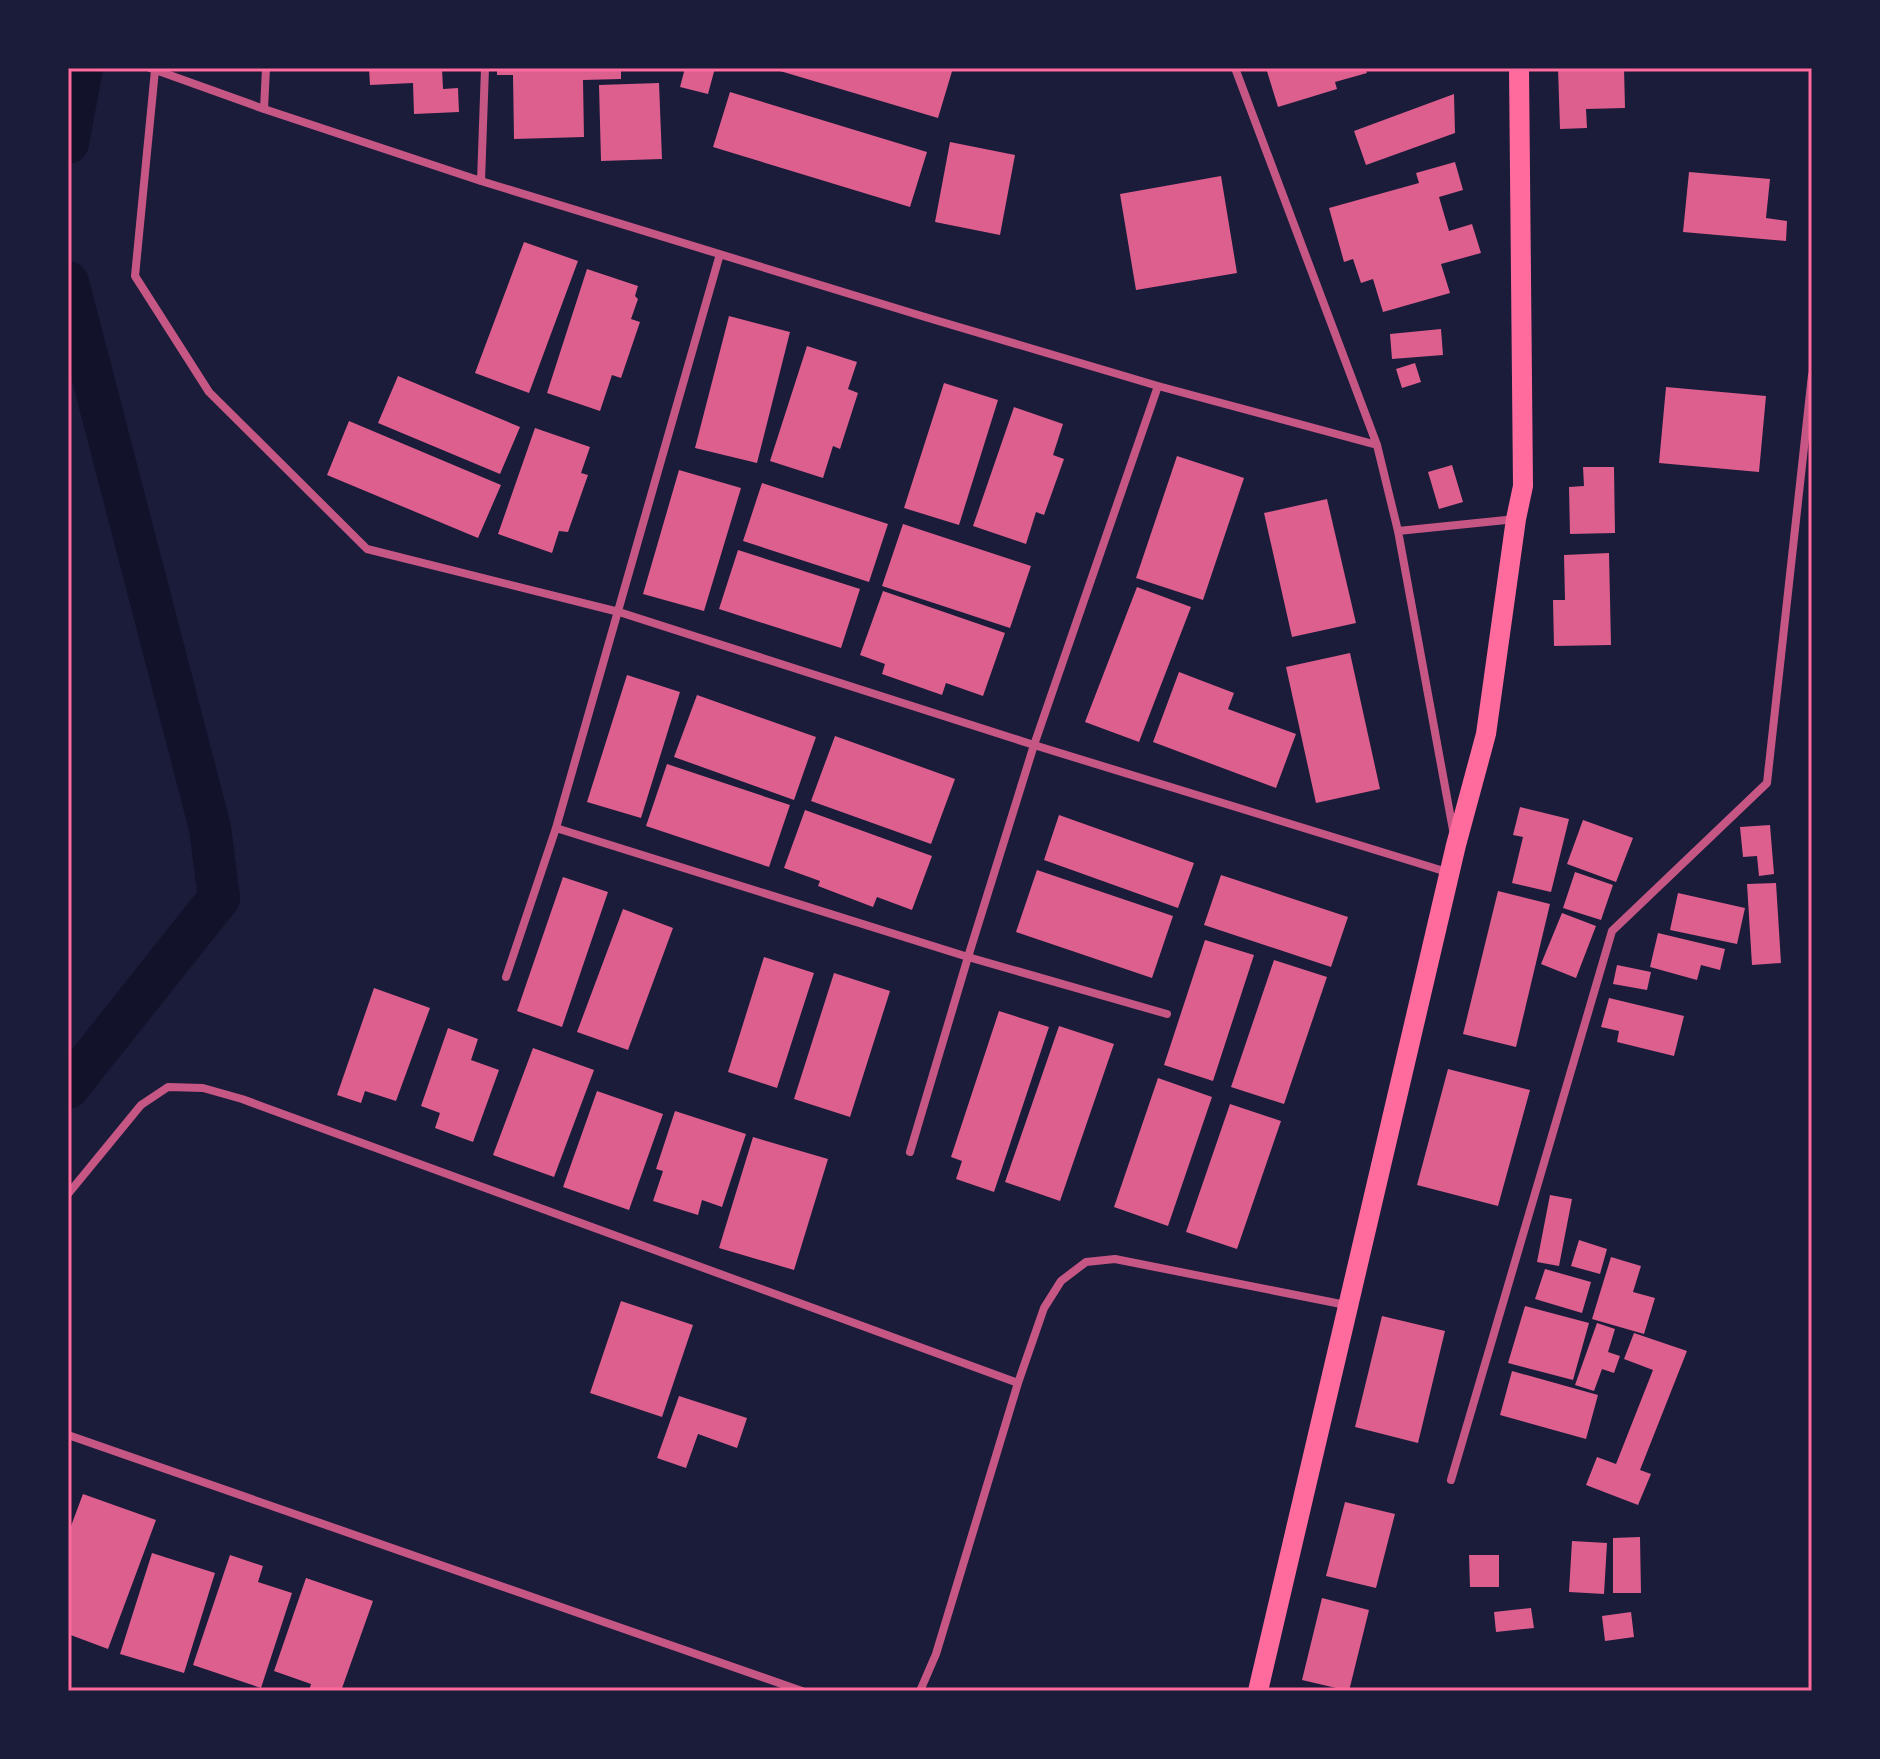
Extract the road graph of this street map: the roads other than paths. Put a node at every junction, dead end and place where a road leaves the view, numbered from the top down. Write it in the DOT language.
graph roads {
  1 [pos="266,68"];
  2 [pos="485,68"];
  3 [pos="1235,68"];
  4 [pos="1519,68"];
  5 [pos="153,69"];
  6 [pos="264,109"];
  7 [pos="481,181"];
  8 [pos="720,254"];
  9 [pos="1812,375"];
  10 [pos="1158,386"];
  11 [pos="1377,445"];
  12 [pos="1516,519"];
  13 [pos="1398,531"];
  14 [pos="619,612"];
  15 [pos="1034,745"];
  16 [pos="556,828"];
  17 [pos="1456,845"];
  18 [pos="1450,873"];
  19 [pos="968,957"];
  20 [pos="506,977"];
  21 [pos="1167,1014"];
  22 [pos="910,1152"];
  23 [pos="68,1194"];
  24 [pos="1347,1306"];
  25 [pos="1018,1383"];
  26 [pos="68,1435"];
  27 [pos="1451,1480"];
  28 [pos="802,1691"];
  29 [pos="920,1691"];
  30 [pos="1258,1691"];
  1 -- 6 [label="street"];
  2 -- 7 [label="street"];
  3 -- 11 [label="street"];
  4 -- 12 [label="main road"];
  5 -- 6 [label="street"];
  5 -- 14 [label="street"];
  6 -- 7 [label="street"];
  7 -- 8 [label="street"];
  8 -- 10 [label="street"];
  8 -- 14 [label="street"];
  9 -- 27 [label="street"];
  10 -- 11 [label="street"];
  10 -- 15 [label="street"];
  11 -- 13 [label="street"];
  12 -- 13 [label="street"];
  12 -- 17 [label="main road"];
  13 -- 17 [label="street"];
  14 -- 15 [label="street"];
  14 -- 16 [label="street"];
  15 -- 18 [label="street"];
  15 -- 19 [label="street"];
  16 -- 19 [label="street"];
  16 -- 20 [label="street"];
  17 -- 18 [label="main road"];
  18 -- 24 [label="main road"];
  19 -- 21 [label="street"];
  19 -- 22 [label="street"];
  23 -- 25 [label="street"];
  24 -- 25 [label="street"];
  24 -- 30 [label="main road"];
  25 -- 29 [label="street"];
  26 -- 28 [label="street"];
}
